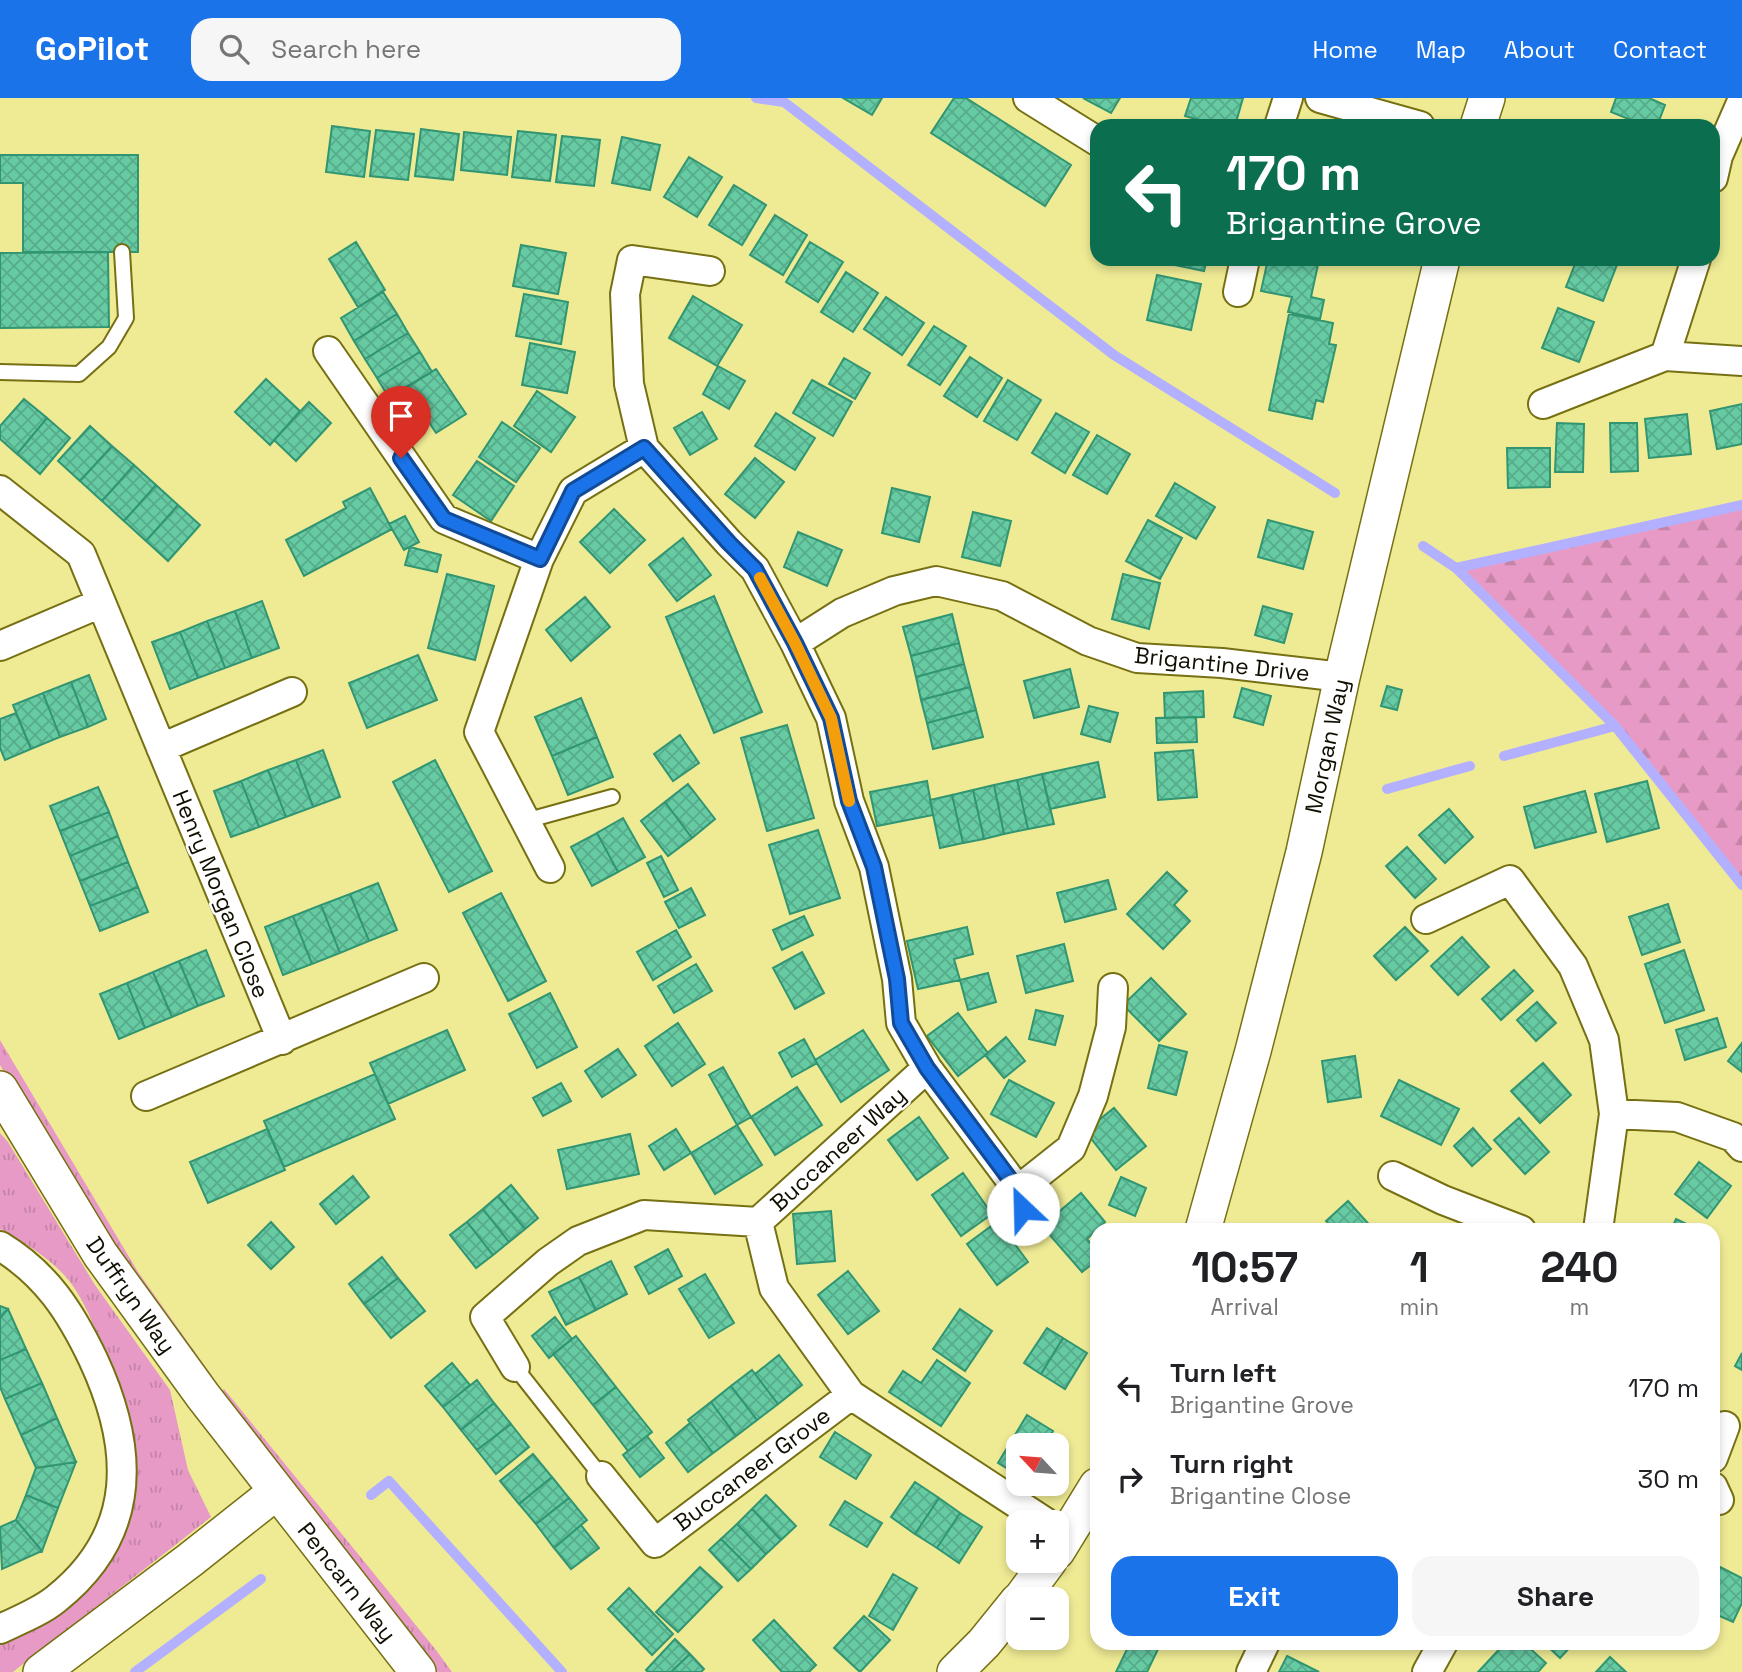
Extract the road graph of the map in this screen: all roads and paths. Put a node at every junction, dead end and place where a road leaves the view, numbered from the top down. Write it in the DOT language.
graph roads {
  1 [pos="1028,98"];
  2 [pos="1288,98"];
  3 [pos="1320,98"];
  4 [pos="1487,98"];
  5 [pos="1742,101"];
  6 [pos="1281,119"];
  7 [pos="1395,119"];
  8 [pos="1480,119"];
  9 [pos="1090,137"];
  10 [pos="1720,151"];
  11 [pos="122,253"];
  12 [pos="1244,266"];
  13 [pos="1441,266"];
  14 [pos="1694,266"];
  15 [pos="710,271"];
  16 [pos="1238,292"];
  17 [pos="328,351"];
  18 [pos="1665,356"];
  19 [pos="1742,361"];
  20 [pos="0,372"];
  21 [pos="1543,404"];
  22 [pos="644,448"];
  23 [pos="0,489"];
  24 [pos="540,559"];
  25 [pos="101,604"];
  26 [pos="795,643"];
  27 [pos="0,646"];
  28 [pos="1342,677"];
  29 [pos="292,692"];
  30 [pos="161,748"];
  31 [pos="612,797"];
  32 [pos="525,821"];
  33 [pos="550,868"];
  34 [pos="1426,919"];
  35 [pos="424,978"];
  36 [pos="1113,988"];
  37 [pos="282,1040"];
  38 [pos="927,1068"];
  39 [pos="0,1089"];
  40 [pos="146,1096"];
  41 [pos="1614,1114"];
  42 [pos="1742,1147"];
  43 [pos="1393,1176"];
  44 [pos="1018,1190"];
  45 [pos="758,1222"];
  46 [pos="1205,1223"];
  47 [pos="1503,1223"];
  48 [pos="1599,1223"];
  49 [pos="1027,1228"];
  50 [pos="0,1247"];
  51 [pos="515,1367"];
  52 [pos="851,1395"];
  53 [pos="1725,1426"];
  54 [pos="1720,1439"];
  55 [pos="601,1476"];
  56 [pos="276,1492"];
  57 [pos="1090,1495"];
  58 [pos="1013,1510"];
  59 [pos="1069,1522"];
  60 [pos="1006,1616"];
  61 [pos="0,1629"];
  62 [pos="1262,1650"];
  63 [pos="1439,1650"];
  64 [pos="59,1665"];
  65 [pos="418,1672"];
  66 [pos="956,1672"];
  67 [pos="1251,1672"];
  68 [pos="1427,1672"];
  1 -- 9 [label="street"];
  2 -- 6 [label="street"];
  3 -- 7 [label="street"];
  4 -- 8 [label="street"];
  5 -- 10 [label="street"];
  11 -- 20 [label="lane"];
  12 -- 16 [label="street"];
  13 -- 28 [label="street, Morgan Way"];
  14 -- 18 [label="street"];
  15 -- 22 [label="street"];
  17 -- 24 [label="street"];
  18 -- 19 [label="street"];
  18 -- 21 [label="street"];
  22 -- 24 [label="street"];
  22 -- 26 [label="street"];
  23 -- 25 [label="street, Henry Morgan Close"];
  24 -- 32 [label="street"];
  25 -- 27 [label="street"];
  25 -- 30 [label="street, Henry Morgan Close"];
  26 -- 28 [label="street, Brigantine Drive"];
  26 -- 38 [label="street"];
  28 -- 46 [label="street, Morgan Way"];
  29 -- 30 [label="street"];
  30 -- 37 [label="street, Henry Morgan Close"];
  31 -- 32 [label="lane"];
  32 -- 33 [label="street"];
  34 -- 41 [label="street"];
  35 -- 37 [label="street"];
  36 -- 44 [label="street"];
  37 -- 40 [label="street"];
  38 -- 44 [label="street"];
  38 -- 45 [label="street, Buccaneer Way"];
  39 -- 56 [label="street, Duffryn Way"];
  41 -- 42 [label="street"];
  41 -- 48 [label="street"];
  43 -- 47 [label="street"];
  44 -- 49 [label="street"];
  45 -- 51 [label="street"];
  45 -- 52 [label="street, Buccaneer Way"];
  50 -- 61 [label="street"];
  51 -- 55 [label="lane"];
  52 -- 55 [label="street, Buccaneer Grove"];
  52 -- 58 [label="street, Buccaneer Way"];
  53 -- 54 [label="street"];
  56 -- 64 [label="street"];
  56 -- 65 [label="street, Pencarn Way"];
  57 -- 59 [label="street"];
  60 -- 66 [label="street"];
  62 -- 67 [label="street"];
  63 -- 68 [label="street"];
}
